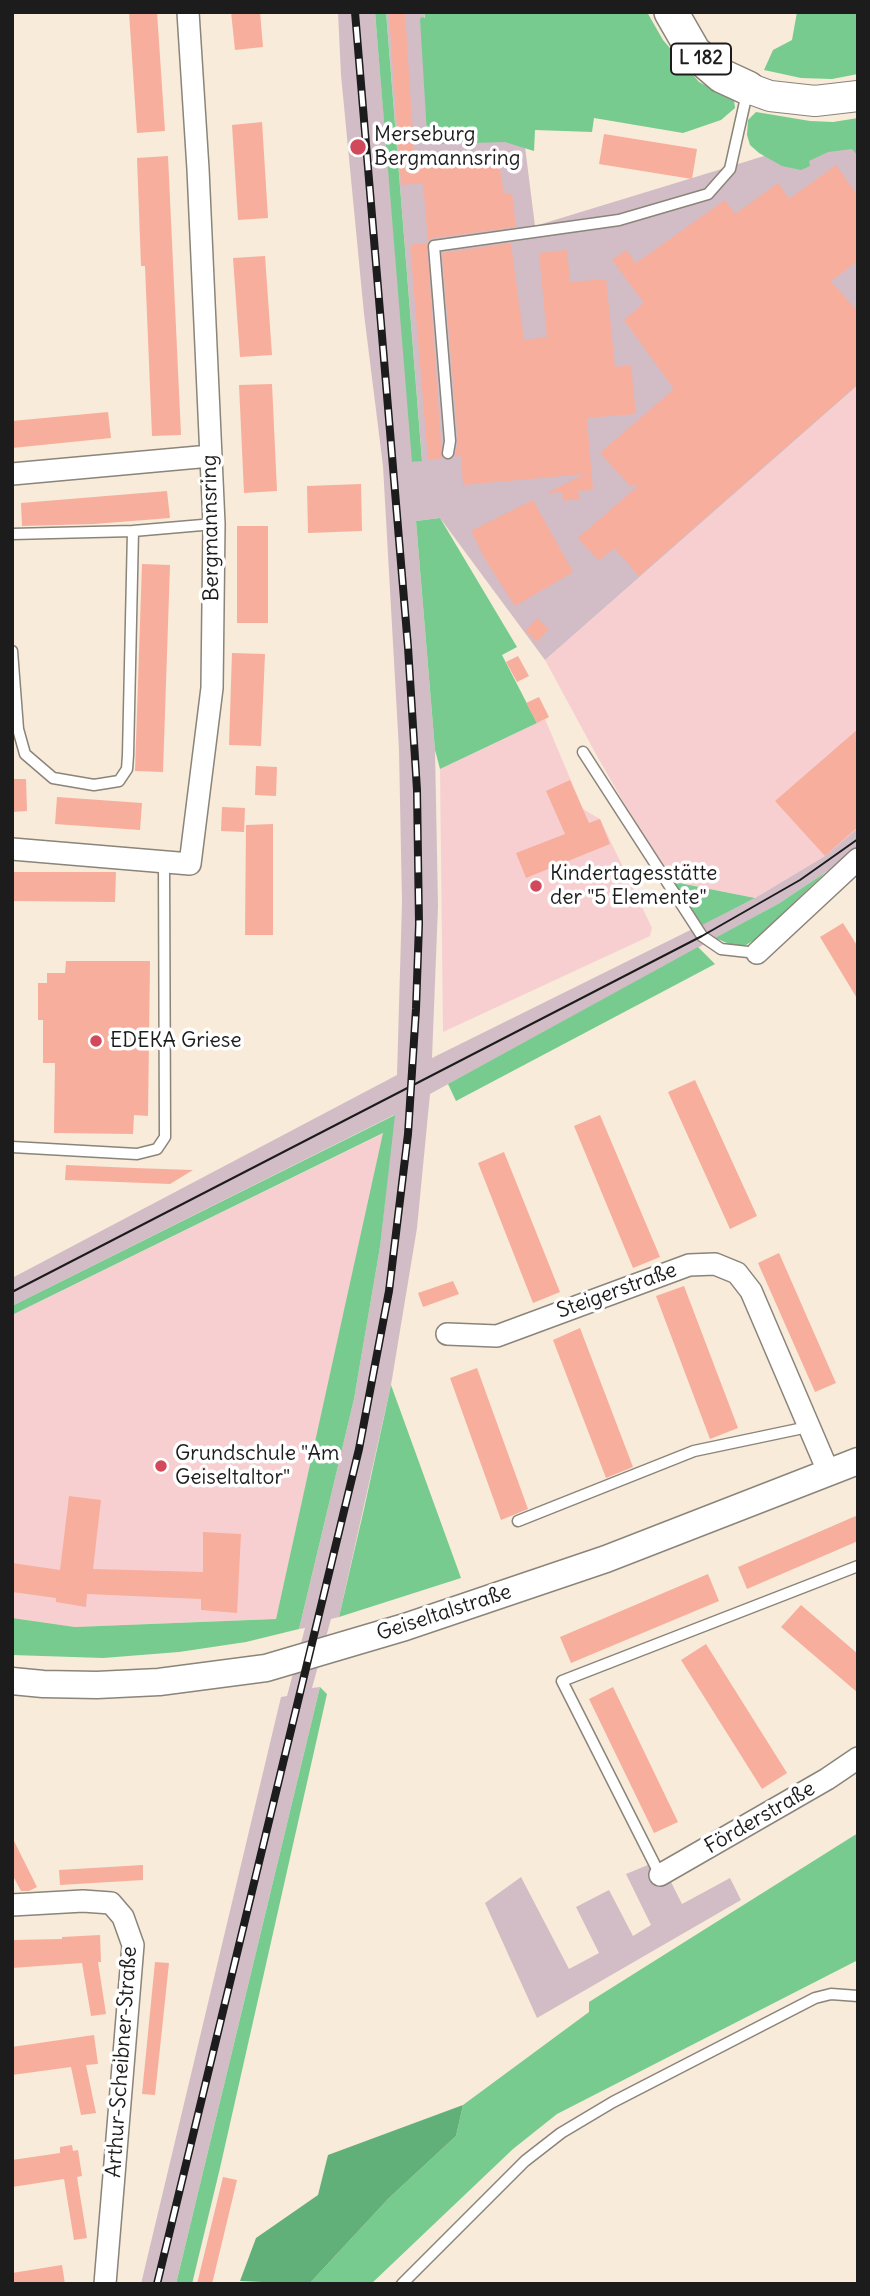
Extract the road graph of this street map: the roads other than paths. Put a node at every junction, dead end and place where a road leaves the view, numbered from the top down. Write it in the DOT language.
graph roads {
  1 [pos="188,12"];
  2 [pos="671,12"];
  3 [pos="748,88"];
  4 [pos="858,96"];
  5 [pos="448,453"];
  6 [pos="210,456"];
  7 [pos="12,474"];
  8 [pos="214,524"];
  9 [pos="133,531"];
  10 [pos="12,534"];
  11 [pos="12,651"];
  12 [pos="583,752"];
  13 [pos="12,849"];
  14 [pos="858,859"];
  15 [pos="164,862"];
  16 [pos="757,953"];
  17 [pos="12,1147"];
  18 [pos="447,1334"];
  19 [pos="808,1426"];
  20 [pos="858,1461"];
  21 [pos="828,1471"];
  22 [pos="518,1521"];
  23 [pos="858,1566"];
  24 [pos="12,1681"];
  25 [pos="858,1758"];
  26 [pos="660,1875"];
  27 [pos="12,1905"];
  28 [pos="858,1996"];
  29 [pos="105,2284"];
  30 [pos="402,2284"];
  1 -- 6 [label="street, Bergmannsring"];
  2 -- 3 [label="main road, L 182"];
  3 -- 4 [label="main road, L 182"];
  3 -- 5 [label="lane"];
  6 -- 7 [label="street"];
  6 -- 8 [label="street, Bergmannsring"];
  8 -- 9 [label="lane"];
  8 -- 15 [label="street, Bergmannsring"];
  9 -- 10 [label="lane"];
  9 -- 11 [label="lane"];
  12 -- 16 [label="lane"];
  13 -- 15 [label="street, Bergmannsring"];
  14 -- 16 [label="street"];
  15 -- 17 [label="lane"];
  18 -- 19 [label="street, Steigerstraße"];
  19 -- 21 [label="street, Steigerstraße"];
  19 -- 22 [label="lane"];
  20 -- 21 [label="street, Geiseltalstraße"];
  21 -- 24 [label="street, Geiseltalstraße"];
  23 -- 26 [label="lane"];
  25 -- 26 [label="street, Förderstraße"];
  27 -- 29 [label="street, Arthur-Scheibner-Straße"];
  28 -- 30 [label="lane"];
}
